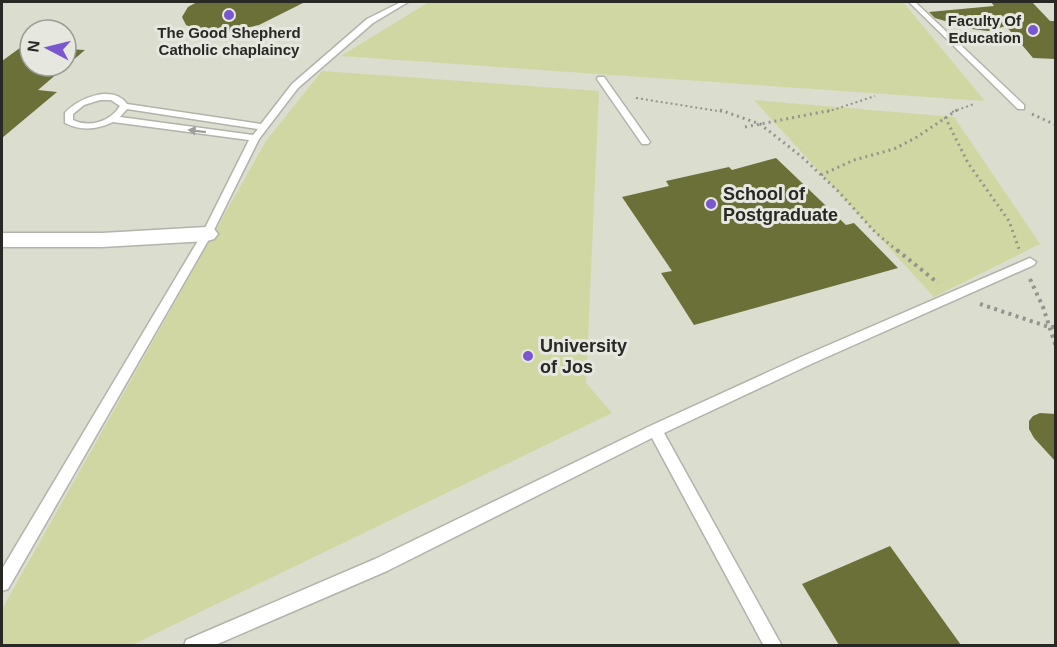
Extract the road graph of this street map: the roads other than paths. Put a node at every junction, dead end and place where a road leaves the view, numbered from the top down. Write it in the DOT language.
graph roads {
  1 [pos="405,2"];
  2 [pos="912,2"];
  3 [pos="601,79"];
  4 [pos="124,106"];
  5 [pos="1021,107"];
  6 [pos="187,114"];
  7 [pos="112,119"];
  8 [pos="264,127"];
  9 [pos="173,128"];
  10 [pos="255,138"];
  11 [pos="645,142"];
  12 [pos="207,234"];
  13 [pos="2,240"];
  14 [pos="1027,264"];
  15 [pos="655,430"];
  16 [pos="2,583"];
  17 [pos="192,645"];
  18 [pos="774,645"];
  1 -- 8 [label="lane"];
  2 -- 5 [label="lane"];
  3 -- 11 [label="lane"];
  4 -- 6 [label="lane"];
  4 -- 7 [label="lane"];
  4 -- 7 [label="lane"];
  6 -- 8 [label="lane"];
  6 -- 9 [label="lane"];
  7 -- 9 [label="lane"];
  8 -- 10 [label="lane"];
  10 -- 9 [label="lane, one-way"];
  10 -- 12 [label="lane"];
  12 -- 13 [label="street"];
  12 -- 16 [label="lane"];
  14 -- 15 [label="lane"];
  15 -- 17 [label="lane"];
  15 -- 18 [label="lane"];
}
